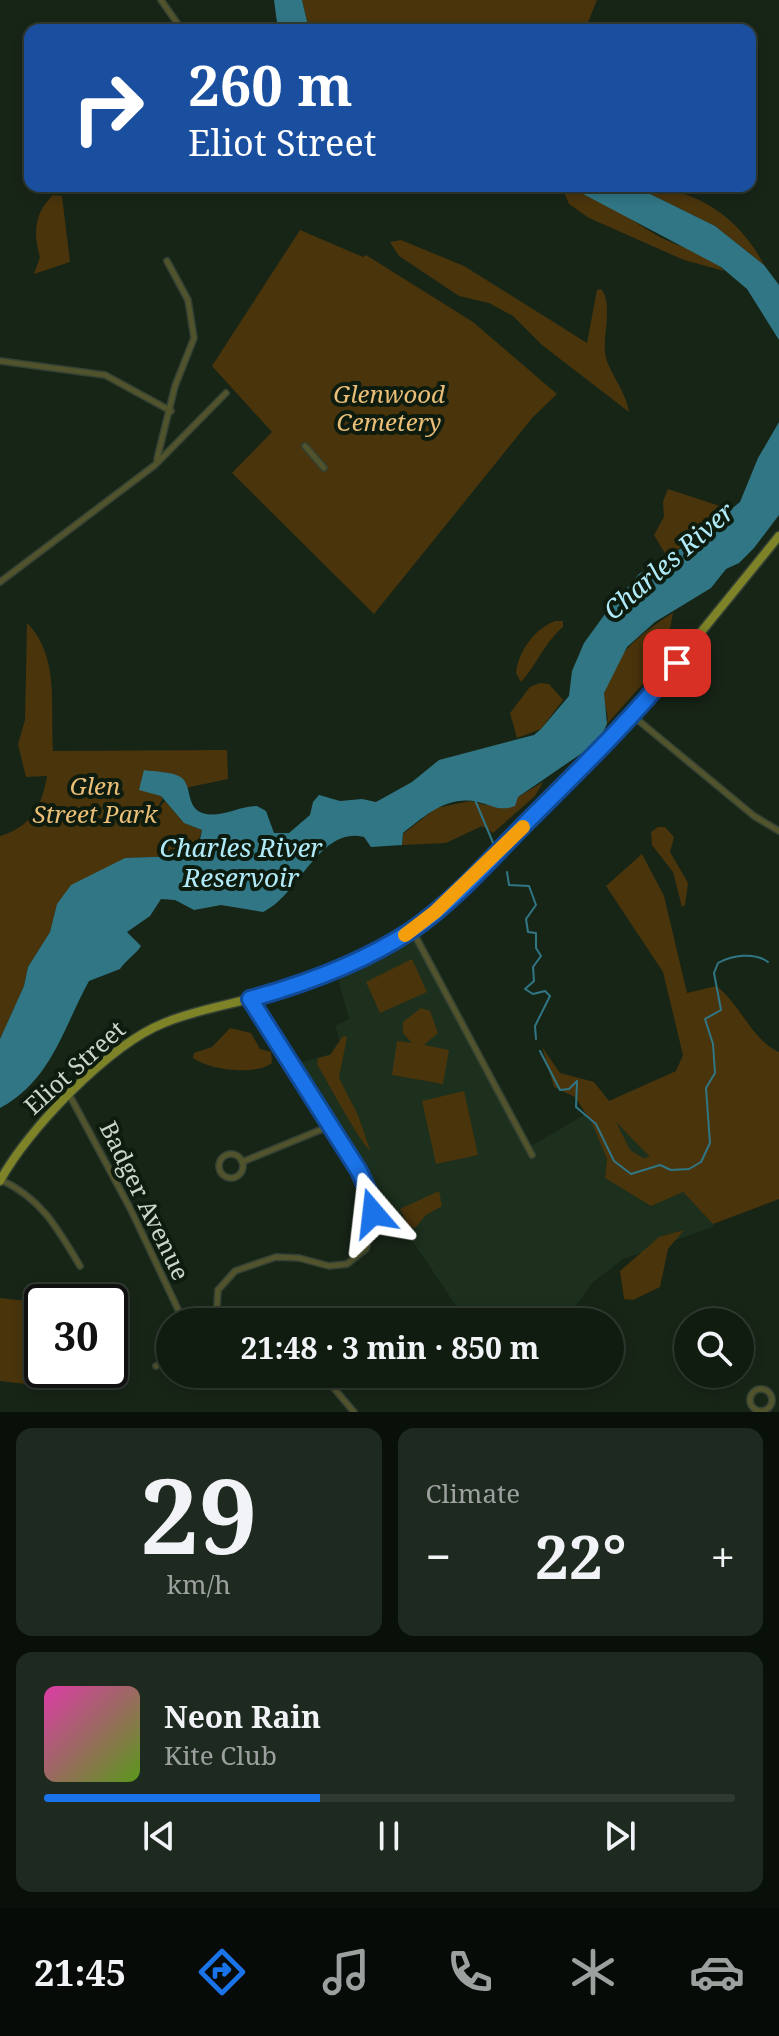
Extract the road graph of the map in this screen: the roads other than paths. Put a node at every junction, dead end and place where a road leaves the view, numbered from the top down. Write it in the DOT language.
graph roads {
  1 [pos="161,0"];
  2 [pos="178,24"];
  3 [pos="167,261"];
  4 [pos="0,361"];
  5 [pos="226,393"];
  6 [pos="171,411"];
  7 [pos="305,446"];
  8 [pos="155,465"];
  9 [pos="324,468"];
  10 [pos="779,536"];
  11 [pos="0,582"];
  12 [pos="633,716"];
  13 [pos="779,831"];
  14 [pos="412,930"];
  15 [pos="250,999"];
  16 [pos="70,1096"];
  17 [pos="330,1126"];
  18 [pos="532,1155"];
  19 [pos="242,1162"];
  20 [pos="0,1181"];
  21 [pos="80,1266"];
  22 [pos="177,1308"];
  23 [pos="217,1308"];
  24 [pos="334,1388"];
  25 [pos="768,1410"];
  26 [pos="354,1412"];
  1 -- 2 [label="street"];
  3 -- 6 [label="street"];
  4 -- 6 [label="street"];
  5 -- 8 [label="street"];
  6 -- 8 [label="street"];
  7 -- 9 [label="street"];
  8 -- 11 [label="street"];
  10 -- 12 [label="main road, Eliot Street"];
  12 -- 13 [label="street"];
  12 -- 14 [label="main road, Eliot Street"];
  14 -- 15 [label="main road, Eliot Street"];
  14 -- 18 [label="street"];
  15 -- 16 [label="main road, Eliot Street"];
  15 -- 17 [label="street"];
  16 -- 20 [label="main road, Eliot Street"];
  16 -- 22 [label="street, Badger Avenue"];
  17 -- 19 [label="street"];
  17 -- 23 [label="street"];
  19 -- 19 [label="street"];
  20 -- 21 [label="street"];
  24 -- 26 [label="street"];
  25 -- 25 [label="street"];
}
